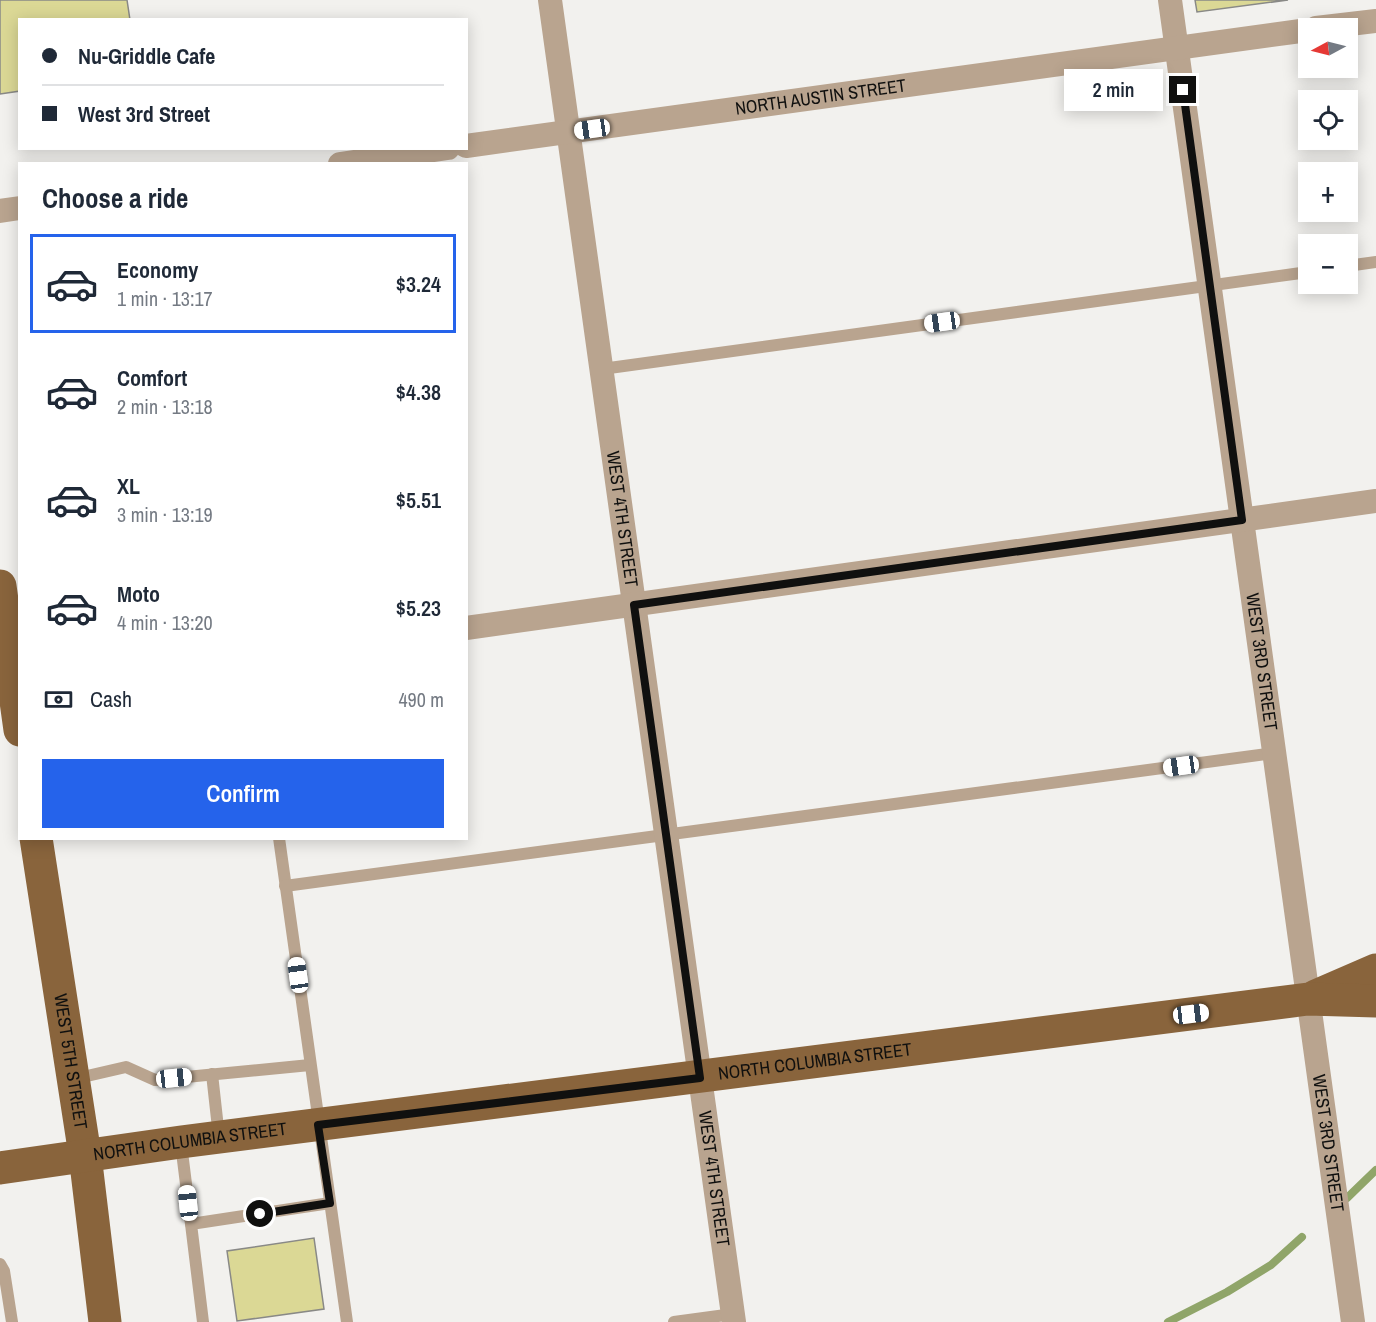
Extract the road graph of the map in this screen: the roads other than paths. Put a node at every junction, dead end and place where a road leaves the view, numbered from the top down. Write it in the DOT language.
graph roads {
  1 [pos="550,0"];
  2 [pos="1170,0"];
  3 [pos="1376,21"];
  4 [pos="1358,23"];
  5 [pos="1298,31"];
  6 [pos="1177,47"];
  7 [pos="569,132"];
  8 [pos="468,146"];
  9 [pos="434,150"];
  10 [pos="354,162"];
  11 [pos="18,208"];
  12 [pos="0,211"];
  13 [pos="1376,262"];
  14 [pos="1358,265"];
  15 [pos="1298,273"];
  16 [pos="1210,286"];
  17 [pos="602,369"];
  18 [pos="1376,501"];
  19 [pos="1242,520"];
  20 [pos="0,586"];
  21 [pos="634,605"];
  22 [pos="468,628"];
  23 [pos="11,691"];
  24 [pos="18,721"];
  25 [pos="1274,753"];
  26 [pos="666,835"];
  27 [pos="36,840"];
  28 [pos="279,840"];
  29 [pos="285,886"];
  30 [pos="1376,970"];
  31 [pos="1308,999"];
  32 [pos="1376,1001"];
  33 [pos="310,1065"];
  34 [pos="212,1074"];
  35 [pos="700,1078"];
  36 [pos="73,1079"];
  37 [pos="318,1125"];
  38 [pos="219,1138"];
  39 [pos="181,1142"];
  40 [pos="84,1155"];
  41 [pos="0,1168"];
  42 [pos="330,1203"];
  43 [pos="190,1224"];
  44 [pos="0,1264"];
  45 [pos="733,1318"];
  46 [pos="12,1322"];
  47 [pos="105,1322"];
  48 [pos="203,1322"];
  49 [pos="347,1322"];
  50 [pos="674,1322"];
  51 [pos="1353,1322"];
  1 -- 7 [label="street, WEST 4TH STREET"];
  2 -- 6 [label="street, WEST 3RD STREET"];
  3 -- 4 [label="street"];
  5 -- 6 [label="street, NORTH AUSTIN STREET"];
  6 -- 7 [label="street, NORTH AUSTIN STREET"];
  6 -- 16 [label="street, WEST 3RD STREET"];
  7 -- 8 [label="street, NORTH AUSTIN STREET"];
  7 -- 17 [label="street, WEST 4TH STREET"];
  9 -- 10 [label="street"];
  11 -- 12 [label="street"];
  13 -- 14 [label="lane"];
  15 -- 16 [label="lane"];
  16 -- 17 [label="lane"];
  16 -- 19 [label="street, WEST 3RD STREET"];
  17 -- 21 [label="street, WEST 4TH STREET"];
  18 -- 19 [label="street"];
  19 -- 21 [label="street"];
  19 -- 25 [label="street, WEST 3RD STREET"];
  20 -- 23 [label="main road"];
  21 -- 22 [label="street"];
  21 -- 26 [label="street, WEST 4TH STREET"];
  23 -- 24 [label="main road"];
  25 -- 26 [label="lane"];
  25 -- 31 [label="street, WEST 3RD STREET"];
  26 -- 29 [label="lane"];
  26 -- 35 [label="street, WEST 4TH STREET"];
  27 -- 36 [label="main road, WEST 5TH STREET"];
  28 -- 29 [label="lane"];
  29 -- 33 [label="lane"];
  30 -- 31 [label="main road, NORTH COLUMBIA STREET"];
  31 -- 32 [label="main road, NORTH COLUMBIA STREET"];
  31 -- 35 [label="main road, NORTH COLUMBIA STREET"];
  31 -- 51 [label="street, WEST 3RD STREET"];
  33 -- 34 [label="lane"];
  33 -- 37 [label="lane"];
  34 -- 36 [label="lane"];
  34 -- 38 [label="lane"];
  35 -- 37 [label="main road, NORTH COLUMBIA STREET"];
  35 -- 45 [label="street, WEST 4TH STREET"];
  36 -- 40 [label="main road, WEST 5TH STREET"];
  37 -- 38 [label="main road, NORTH COLUMBIA STREET"];
  37 -- 42 [label="lane"];
  38 -- 39 [label="main road, NORTH COLUMBIA STREET"];
  39 -- 40 [label="main road, NORTH COLUMBIA STREET"];
  39 -- 43 [label="lane"];
  40 -- 41 [label="main road, NORTH COLUMBIA STREET"];
  40 -- 47 [label="main road, WEST 5TH STREET"];
  42 -- 43 [label="lane"];
  42 -- 49 [label="lane"];
  43 -- 48 [label="lane"];
  44 -- 46 [label="lane"];
  45 -- 50 [label="lane"];
}
